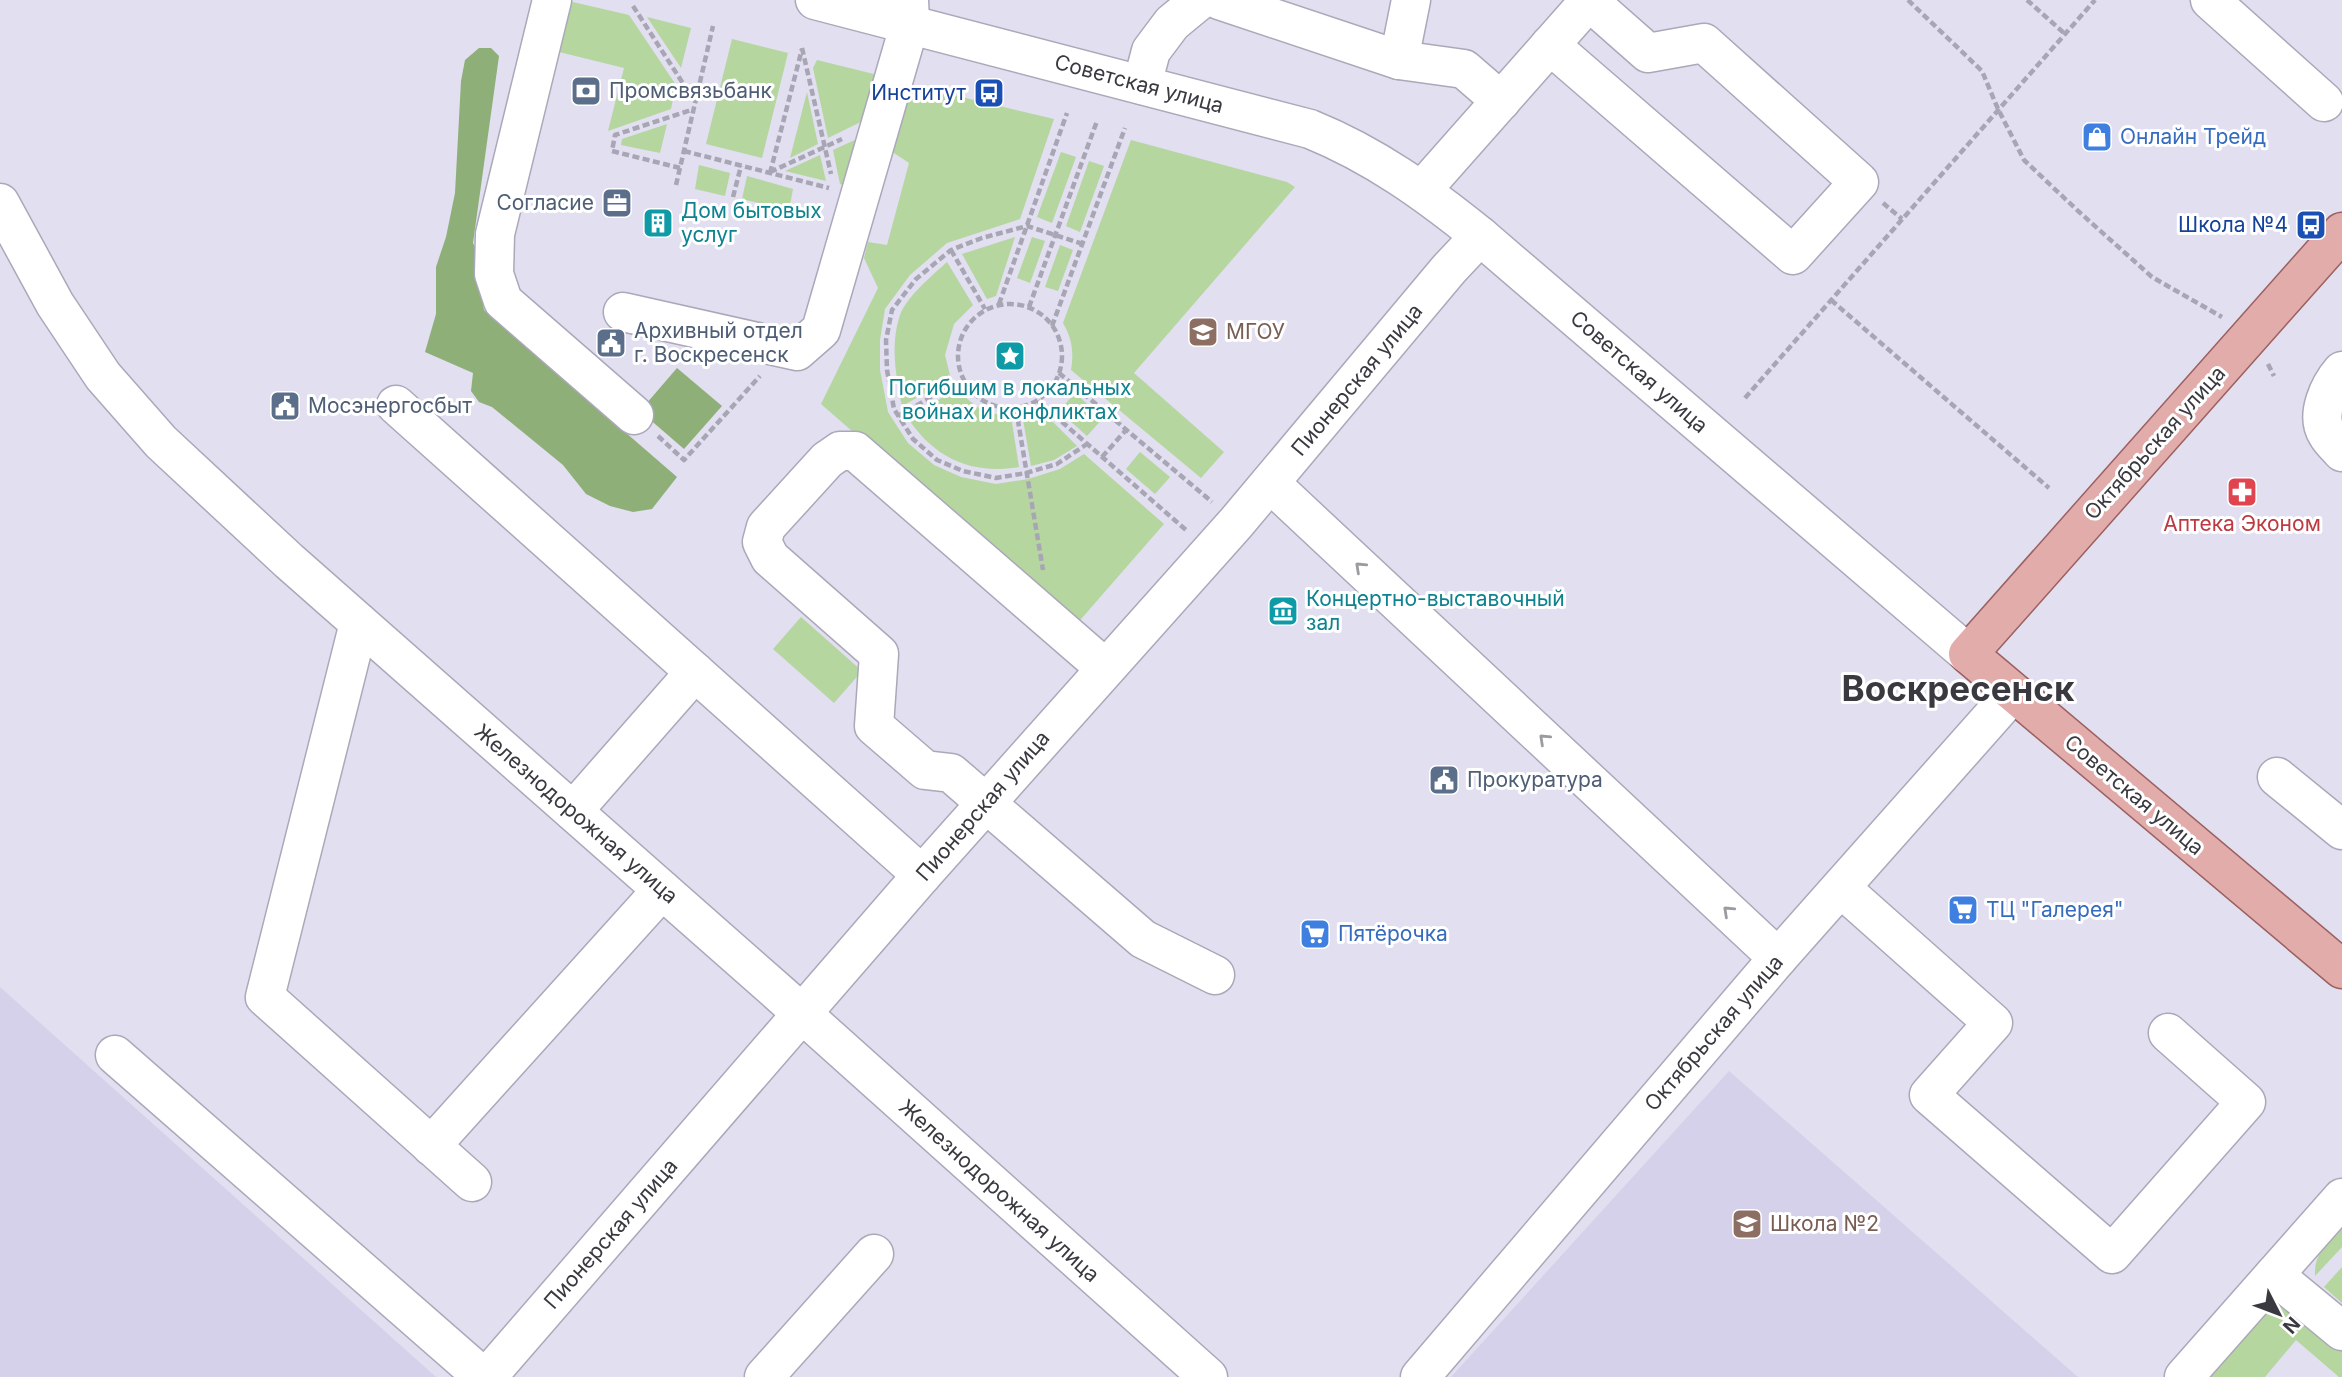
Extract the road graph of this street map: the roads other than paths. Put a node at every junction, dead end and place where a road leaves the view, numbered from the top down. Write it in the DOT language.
graph roads {
  1 [pos="552,0"];
  2 [pos="816,0"];
  3 [pos="1200,0"];
  4 [pos="1219,0"];
  5 [pos="1411,0"];
  6 [pos="2210,0"];
  7 [pos="1589,1"];
  8 [pos="909,12"];
  9 [pos="1550,45"];
  10 [pos="1399,60"];
  11 [pos="1142,85"];
  12 [pos="1501,101"];
  13 [pos="2324,102"];
  14 [pos="1422,190"];
  15 [pos="0,203"];
  16 [pos="2342,232"];
  17 [pos="1480,236"];
  18 [pos="623,312"];
  19 [pos="2342,371"];
  20 [pos="396,405"];
  21 [pos="634,415"];
  22 [pos="2342,452"];
  23 [pos="1270,484"];
  24 [pos="359,623"];
  25 [pos="1968,654"];
  26 [pos="1105,668"];
  27 [pos="695,672"];
  28 [pos="2013,693"];
  29 [pos="2277,777"];
  30 [pos="985,803"];
  31 [pos="573,811"];
  32 [pos="2342,830"];
  33 [pos="922,875"];
  34 [pos="1841,888"];
  35 [pos="662,890"];
  36 [pos="1778,958"];
  37 [pos="2342,969"];
  38 [pos="1215,975"];
  39 [pos="802,1015"];
  40 [pos="2168,1033"];
  41 [pos="115,1055"];
  42 [pos="431,1146"];
  43 [pos="472,1182"];
  44 [pos="2342,1198"];
  45 [pos="874,1254"];
  46 [pos="2274,1275"];
  47 [pos="2342,1331"];
  48 [pos="485,1377"];
  49 [pos="764,1377"];
  50 [pos="1208,1377"];
  51 [pos="1420,1377"];
  52 [pos="2184,1377"];
  1 -- 21 [label="street"];
  2 -- 8 [label="street, Советская улица"];
  3 -- 11 [label="street"];
  4 -- 10 [label="street"];
  5 -- 10 [label="street"];
  6 -- 13 [label="street"];
  7 -- 9 [label="street"];
  7 -- 9 [label="street"];
  8 -- 11 [label="street, Советская улица"];
  8 -- 18 [label="street"];
  9 -- 12 [label="street"];
  10 -- 12 [label="street"];
  11 -- 14 [label="street, Советская улица"];
  12 -- 14 [label="street"];
  14 -- 17 [label="street, Советская улица"];
  15 -- 24 [label="street, Железнодорожная улица"];
  16 -- 25 [label="main road, Октябрьская улица"];
  17 -- 23 [label="street, Пионерская улица"];
  17 -- 25 [label="street, Советская улица"];
  19 -- 22 [label="street"];
  20 -- 27 [label="street"];
  23 -- 26 [label="street, Пионерская улица"];
  36 -- 23 [label="street, one-way"];
  24 -- 31 [label="street, Железнодорожная улица"];
  24 -- 42 [label="street"];
  25 -- 28 [label="main road, Советская улица"];
  26 -- 30 [label="street, Пионерская улица"];
  26 -- 30 [label="street"];
  27 -- 31 [label="street"];
  27 -- 33 [label="street"];
  28 -- 34 [label="street, Октябрьская улица"];
  28 -- 37 [label="main road, Советская улица"];
  29 -- 32 [label="street"];
  30 -- 33 [label="street, Пионерская улица"];
  30 -- 38 [label="street"];
  31 -- 35 [label="street, Железнодорожная улица"];
  33 -- 39 [label="street, Пионерская улица"];
  34 -- 36 [label="street, Октябрьская улица"];
  34 -- 40 [label="street"];
  35 -- 39 [label="street, Железнодорожная улица"];
  35 -- 42 [label="street"];
  36 -- 51 [label="street, Октябрьская улица"];
  39 -- 48 [label="street, Пионерская улица"];
  39 -- 50 [label="street, Железнодорожная улица"];
  41 -- 48 [label="street"];
  42 -- 43 [label="street"];
  44 -- 46 [label="street"];
  45 -- 49 [label="street"];
  46 -- 47 [label="street"];
  46 -- 52 [label="street"];
}
